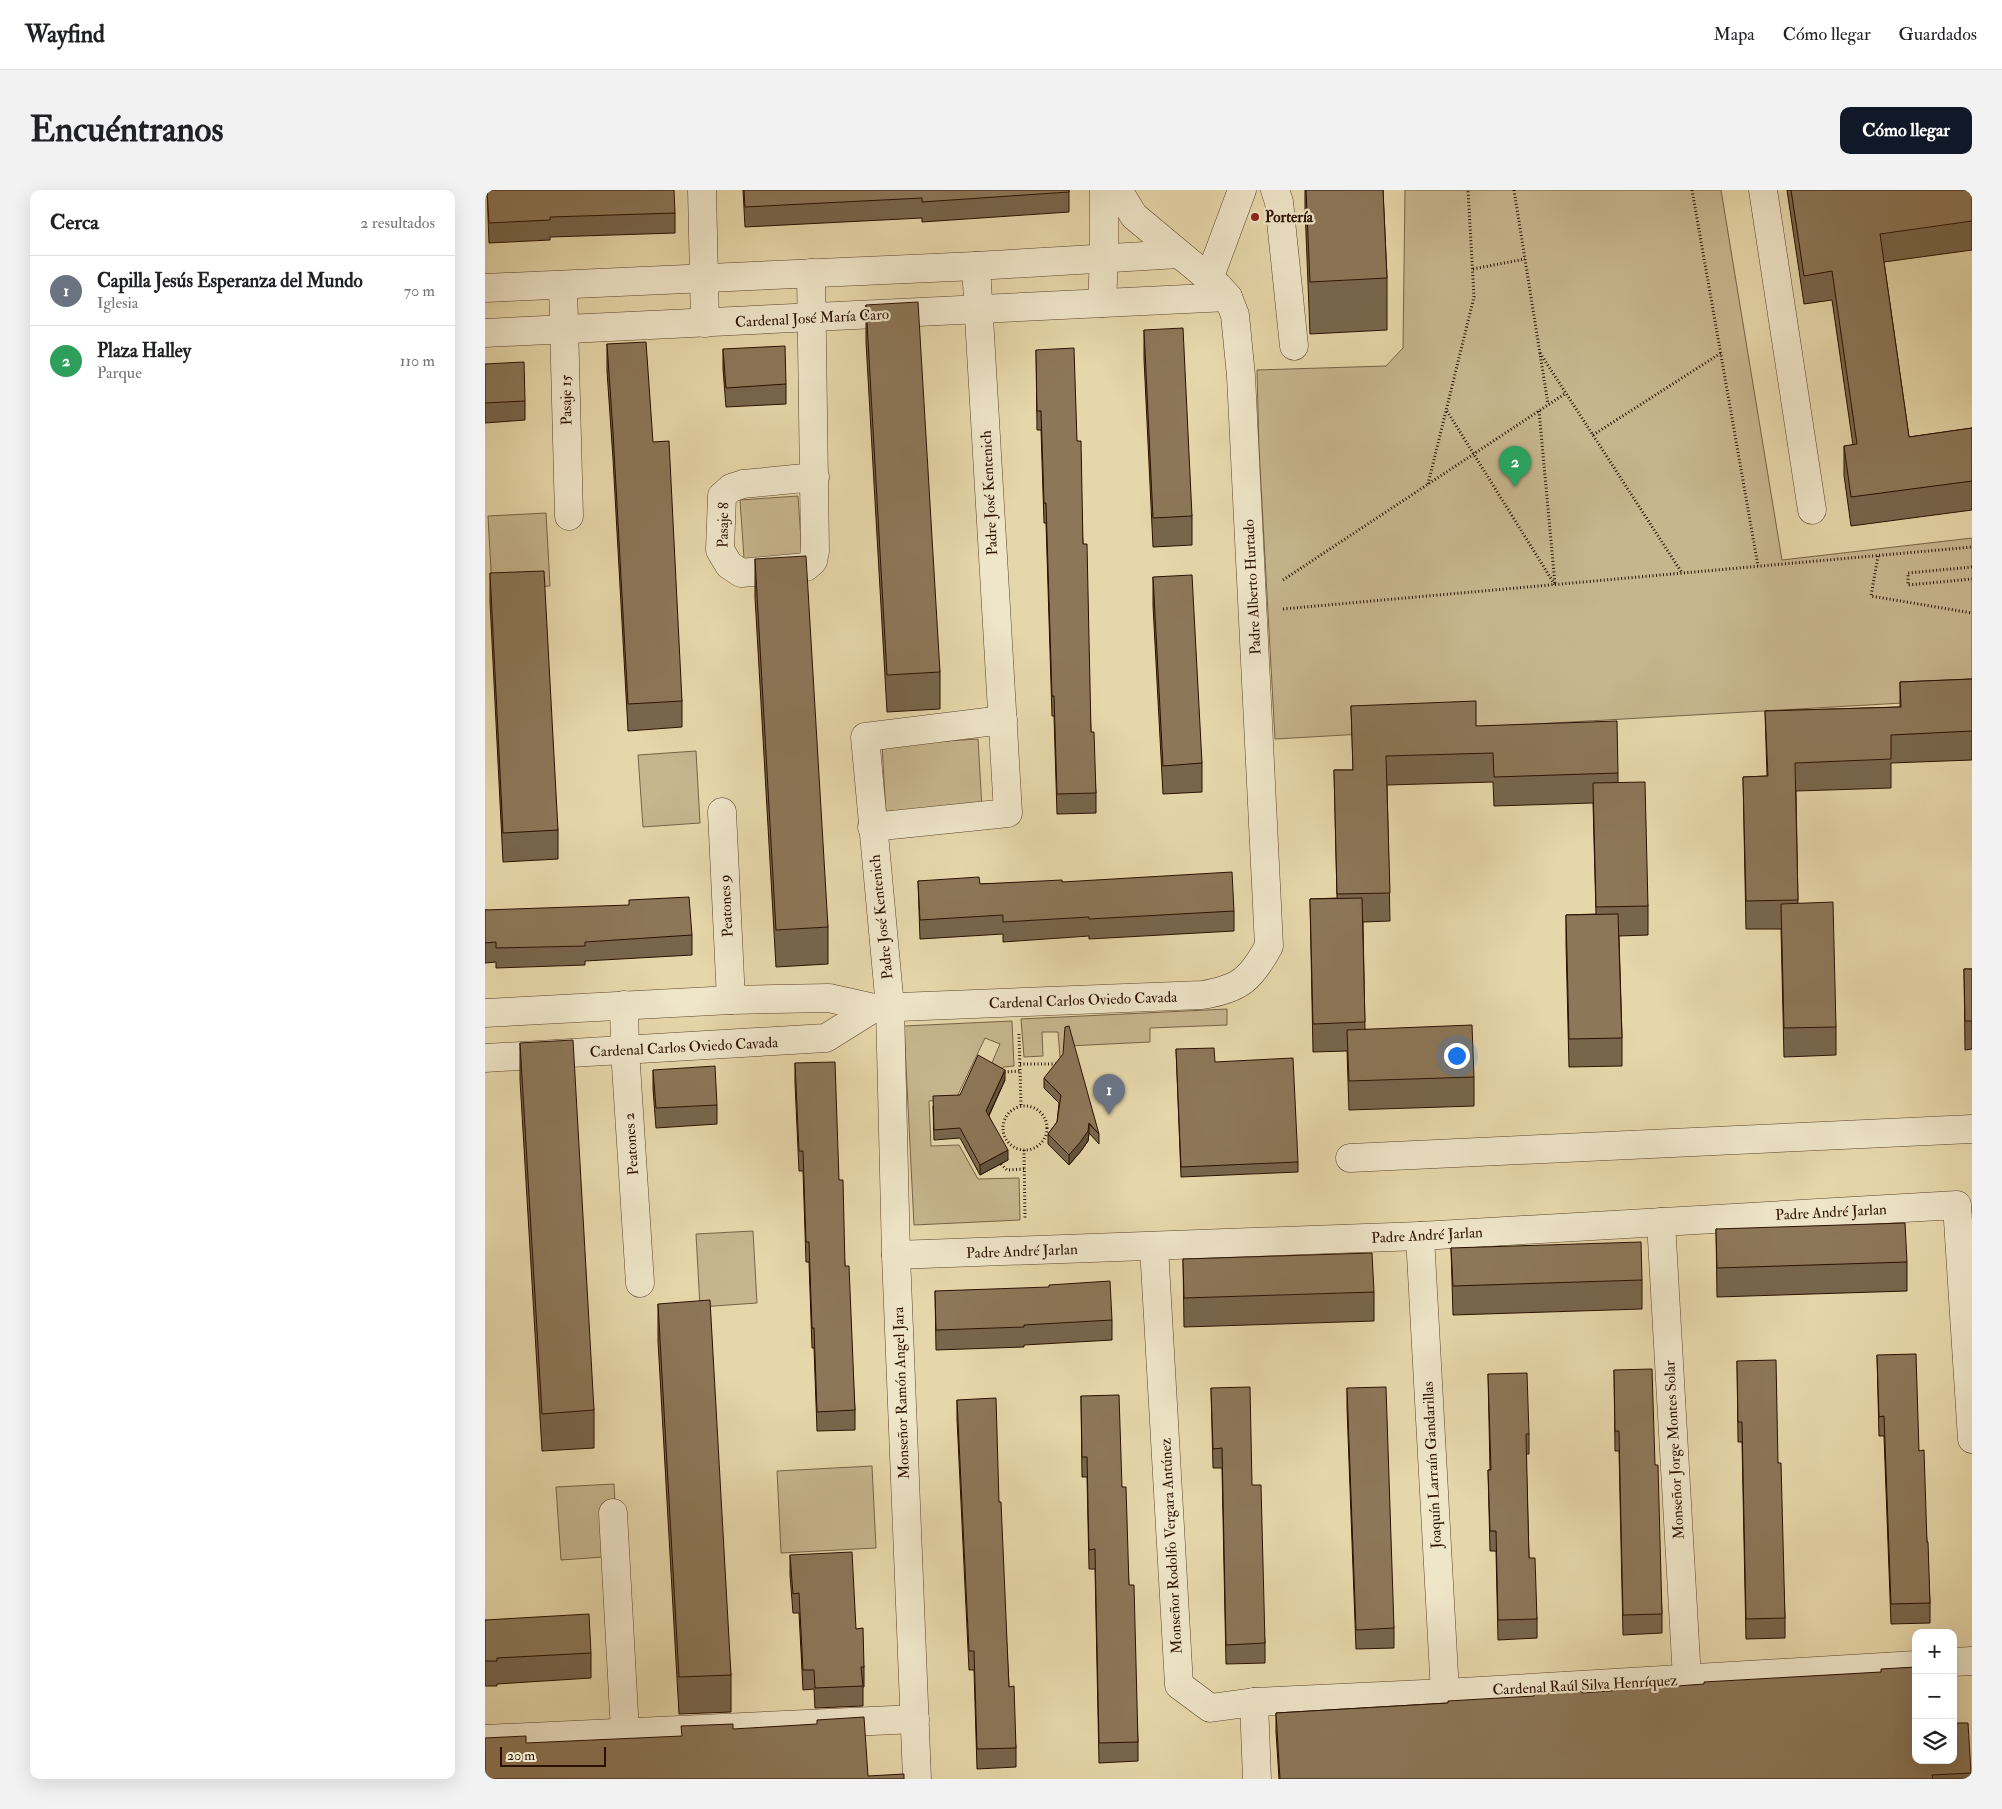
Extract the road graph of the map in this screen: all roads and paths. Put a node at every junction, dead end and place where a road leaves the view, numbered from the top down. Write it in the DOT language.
graph roads {
  1 [pos="702,190"];
  2 [pos="1104,190"];
  3 [pos="1118,190"];
  4 [pos="1241,190"];
  5 [pos="1275,190"];
  6 [pos="1468,190"];
  7 [pos="1515,190"];
  8 [pos="1692,190"];
  9 [pos="1763,190"];
  10 [pos="1179,254"];
  11 [pos="1104,258"];
  12 [pos="1525,259"];
  13 [pos="976,266"];
  14 [pos="1473,269"];
  15 [pos="811,273"];
  16 [pos="704,278"];
  17 [pos="563,285"];
  18 [pos="485,288"];
  19 [pos="1219,288"];
  20 [pos="1102,303"];
  21 [pos="978,309"];
  22 [pos="812,318"];
  23 [pos="705,323"];
  24 [pos="564,330"];
  25 [pos="485,333"];
  26 [pos="1294,346"];
  27 [pos="1721,352"];
  28 [pos="1540,353"];
  29 [pos="1566,393"];
  30 [pos="1548,404"];
  31 [pos="1447,410"];
  32 [pos="1539,411"];
  33 [pos="1593,435"];
  34 [pos="1473,454"];
  35 [pos="815,477"];
  36 [pos="1429,484"];
  37 [pos="1812,510"];
  38 [pos="569,516"];
  39 [pos="1972,547"];
  40 [pos="1878,556"];
  41 [pos="1758,566"];
  42 [pos="1972,566"];
  43 [pos="1682,573"];
  44 [pos="1972,579"];
  45 [pos="1555,585"];
  46 [pos="1252,606"];
  47 [pos="1972,613"];
  48 [pos="1003,720"];
  49 [pos="722,812"];
  50 [pos="872,827"];
  51 [pos="1202,995"];
  52 [pos="731,1000"];
  53 [pos="1019,1002"];
  54 [pos="624,1005"];
  55 [pos="882,1008"];
  56 [pos="485,1013"];
  57 [pos="625,1050"];
  58 [pos="485,1058"];
  59 [pos="1020,1064"];
  60 [pos="1066,1064"];
  61 [pos="1021,1072"];
  62 [pos="1000,1077"];
  63 [pos="1021,1106"];
  64 [pos="1972,1129"];
  65 [pos="1024,1150"];
  66 [pos="1350,1158"];
  67 [pos="1001,1164"];
  68 [pos="1024,1169"];
  69 [pos="1661,1222"];
  70 [pos="1420,1236"];
  71 [pos="1153,1247"];
  72 [pos="1024,1251"];
  73 [pos="896,1255"];
  74 [pos="640,1283"];
  75 [pos="1972,1439"];
  76 [pos="613,1514"];
  77 [pos="1972,1661"];
  78 [pos="1957,1662"];
  79 [pos="1912,1665"];
  80 [pos="1687,1678"];
  81 [pos="1445,1693"];
  82 [pos="1254,1702"];
  83 [pos="915,1719"];
  84 [pos="625,1732"];
  85 [pos="485,1739"];
  86 [pos="917,1779"];
  87 [pos="1257,1779"];
  1 -- 16 [label="street"];
  2 -- 11 [label="street"];
  3 -- 10 [label="street"];
  4 -- 19 [label="street"];
  5 -- 26 [label="street"];
  6 -- 14 [label="path"];
  7 -- 12 [label="path"];
  8 -- 27 [label="path"];
  9 -- 37 [label="street"];
  10 -- 11 [label="street"];
  10 -- 19 [label="street"];
  11 -- 13 [label="street"];
  11 -- 20 [label="street"];
  12 -- 14 [label="path"];
  12 -- 28 [label="path"];
  13 -- 15 [label="street"];
  13 -- 21 [label="street, Padre José Kentenich"];
  14 -- 31 [label="path"];
  15 -- 16 [label="street"];
  15 -- 22 [label="street"];
  16 -- 17 [label="street"];
  16 -- 23 [label="street"];
  17 -- 18 [label="street"];
  17 -- 24 [label="street, Pasaje 15"];
  19 -- 20 [label="street, Cardenal José María Caro"];
  19 -- 46 [label="street, Padre Alberto Hurtado"];
  20 -- 21 [label="street, Cardenal José María Caro"];
  21 -- 22 [label="street, Cardenal José María Caro"];
  21 -- 48 [label="street, Padre José Kentenich"];
  22 -- 23 [label="street, Cardenal José María Caro"];
  22 -- 35 [label="street"];
  23 -- 24 [label="street, Cardenal José María Caro"];
  24 -- 25 [label="street, Cardenal José María Caro"];
  24 -- 38 [label="street, Pasaje 15"];
  27 -- 33 [label="path"];
  27 -- 41 [label="path"];
  28 -- 29 [label="path"];
  28 -- 30 [label="path"];
  29 -- 30 [label="path"];
  29 -- 33 [label="path"];
  30 -- 32 [label="path"];
  31 -- 34 [label="path"];
  31 -- 36 [label="path"];
  32 -- 34 [label="path"];
  32 -- 45 [label="path"];
  33 -- 43 [label="path"];
  34 -- 36 [label="path"];
  34 -- 45 [label="path"];
  36 -- 46 [label="path"];
  39 -- 40 [label="path"];
  40 -- 41 [label="path"];
  40 -- 47 [label="path"];
  41 -- 43 [label="path"];
  42 -- 44 [label="path"];
  43 -- 45 [label="path"];
  45 -- 46 [label="path"];
  46 -- 51 [label="street, Padre Alberto Hurtado"];
  48 -- 50 [label="street, Padre José Kentenich"];
  48 -- 50 [label="street, Padre José Kentenich"];
  49 -- 52 [label="street, Peatones 9"];
  50 -- 55 [label="street, Padre José Kentenich"];
  51 -- 53 [label="street, Cardenal Carlos Oviedo Cavada"];
  52 -- 54 [label="street, Cardenal Carlos Oviedo Cavada"];
  52 -- 55 [label="street, Cardenal Carlos Oviedo Cavada"];
  53 -- 55 [label="street, Cardenal Carlos Oviedo Cavada"];
  53 -- 59 [label="path"];
  54 -- 56 [label="street, Cardenal Carlos Oviedo Cavada"];
  54 -- 57 [label="street, Peatones 2"];
  55 -- 57 [label="street, Cardenal Carlos Oviedo Cavada"];
  55 -- 73 [label="street, Monseñor Ramón Angel Jara"];
  57 -- 58 [label="street, Cardenal Carlos Oviedo Cavada"];
  57 -- 74 [label="street, Peatones 2"];
  59 -- 60 [label="path"];
  59 -- 61 [label="path"];
  61 -- 62 [label="path"];
  61 -- 63 [label="path"];
  63 -- 65 [label="path"];
  63 -- 65 [label="path"];
  64 -- 66 [label="street"];
  65 -- 68 [label="path"];
  67 -- 68 [label="path"];
  68 -- 72 [label="path"];
  69 -- 70 [label="street, Padre André Jarlan"];
  69 -- 75 [label="street, Padre André Jarlan"];
  69 -- 80 [label="street, Monseñor Jorge Montes Solar"];
  70 -- 71 [label="street, Padre André Jarlan"];
  70 -- 81 [label="street, Joaquín Larraín Gandarillas"];
  71 -- 72 [label="street, Padre André Jarlan"];
  71 -- 82 [label="street, Monseñor Rodolfo Vergara Antúnez"];
  72 -- 73 [label="street, Padre André Jarlan"];
  73 -- 83 [label="street, Monseñor Ramón Angel Jara"];
  76 -- 84 [label="street"];
  77 -- 78 [label="street"];
  79 -- 80 [label="street, Cardenal Raúl Silva Henríquez"];
  80 -- 81 [label="street, Cardenal Raúl Silva Henríquez"];
  81 -- 82 [label="street, Cardenal Raúl Silva Henríquez"];
  82 -- 87 [label="street"];
  83 -- 84 [label="street"];
  83 -- 86 [label="street, Monseñor Ramón Angel Jara"];
  84 -- 85 [label="street"];
}
